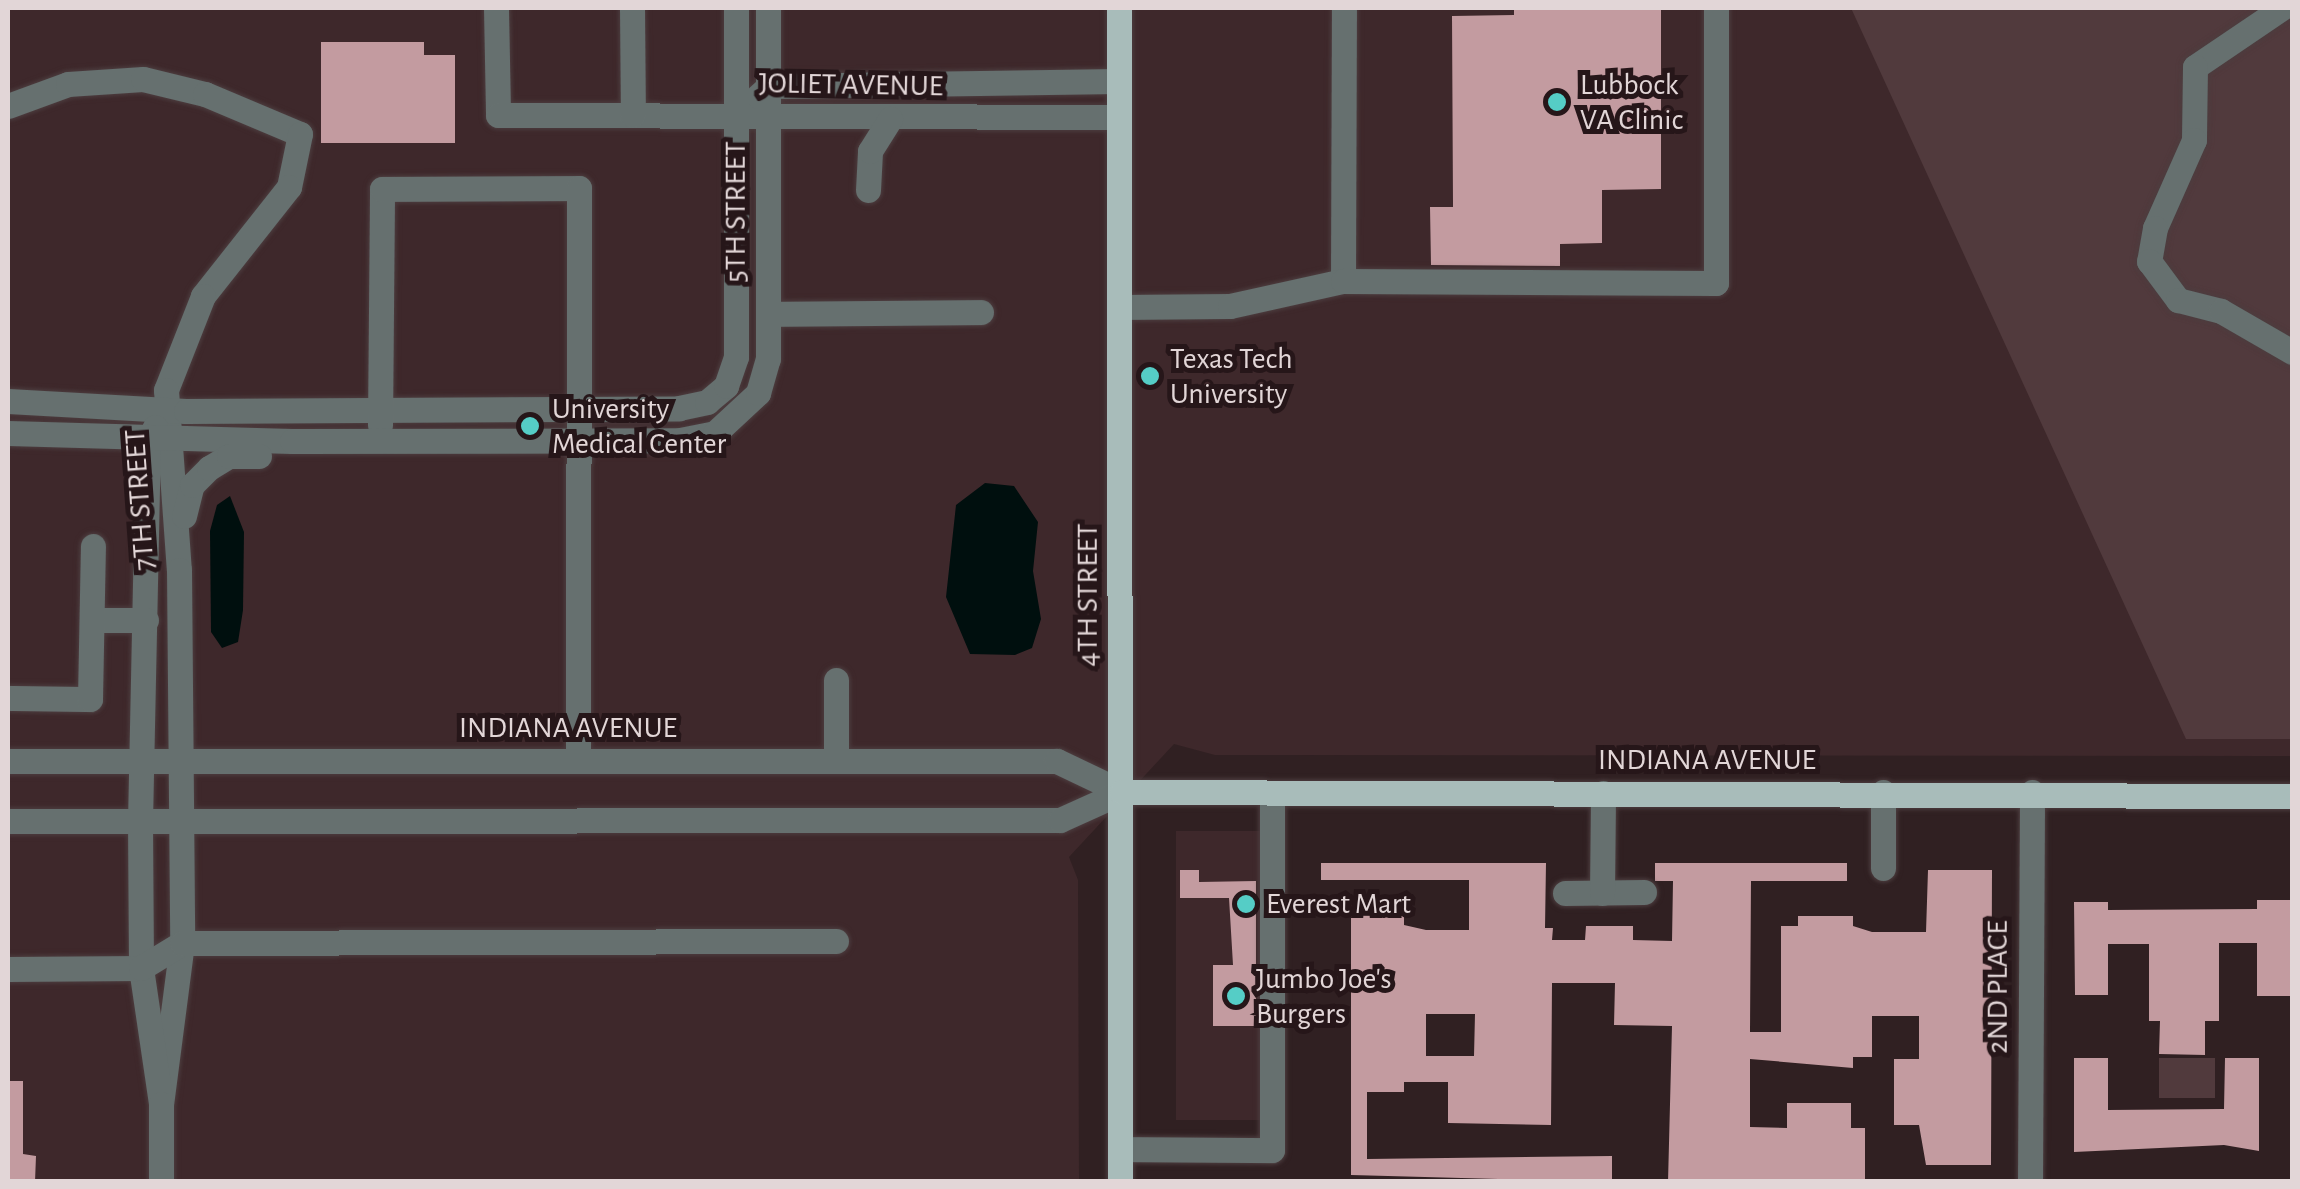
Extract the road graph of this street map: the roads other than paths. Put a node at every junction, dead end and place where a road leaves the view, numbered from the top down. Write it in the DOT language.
graph roads {
  1 [pos="496,8"];
  2 [pos="632,8"];
  3 [pos="736,8"];
  4 [pos="768,8"];
  5 [pos="1119,8"];
  6 [pos="1344,8"];
  7 [pos="1716,8"];
  8 [pos="2282,8"];
  9 [pos="1119,81"];
  10 [pos="769,86"];
  11 [pos="8,106"];
  12 [pos="633,115"];
  13 [pos="736,115"];
  14 [pos="890,118"];
  15 [pos="1119,118"];
  16 [pos="768,119"];
  17 [pos="868,190"];
  18 [pos="1343,281"];
  19 [pos="1120,307"];
  20 [pos="980,312"];
  21 [pos="768,314"];
  22 [pos="2292,352"];
  23 [pos="8,401"];
  24 [pos="380,409"];
  25 [pos="165,410"];
  26 [pos="578,410"];
  27 [pos="8,433"];
  28 [pos="148,440"];
  29 [pos="380,440"];
  30 [pos="578,440"];
  31 [pos="174,441"];
  32 [pos="292,441"];
  33 [pos="92,546"];
  34 [pos="178,570"];
  35 [pos="92,620"];
  36 [pos="146,620"];
  37 [pos="836,680"];
  38 [pos="8,698"];
  39 [pos="578,760"];
  40 [pos="836,760"];
  41 [pos="8,761"];
  42 [pos="143,761"];
  43 [pos="180,761"];
  44 [pos="1122,792"];
  45 [pos="1272,792"];
  46 [pos="1883,792"];
  47 [pos="2032,792"];
  48 [pos="1603,793"];
  49 [pos="2292,796"];
  50 [pos="8,821"];
  51 [pos="140,822"];
  52 [pos="182,822"];
  53 [pos="1883,868"];
  54 [pos="1644,892"];
  55 [pos="1565,893"];
  56 [pos="1602,893"];
  57 [pos="836,941"];
  58 [pos="182,943"];
  59 [pos="142,968"];
  60 [pos="8,969"];
  61 [pos="161,1104"];
  62 [pos="1120,1149"];
  63 [pos="2022,1180"];
  64 [pos="162,1182"];
  65 [pos="1120,1182"];
  1 -- 12 [label="street"];
  2 -- 12 [label="street"];
  3 -- 13 [label="street, 5TH STREET"];
  4 -- 10 [label="street, 5TH STREET"];
  5 -- 9 [label="main road, 4TH STREET"];
  6 -- 18 [label="street"];
  7 -- 18 [label="street"];
  8 -- 22 [label="street"];
  9 -- 10 [label="street, JOLIET AVENUE"];
  9 -- 15 [label="main road, 4TH STREET"];
  10 -- 13 [label="street, JOLIET AVENUE"];
  10 -- 16 [label="street, 5TH STREET"];
  11 -- 25 [label="street"];
  12 -- 13 [label="street"];
  13 -- 16 [label="street, JOLIET AVENUE"];
  13 -- 26 [label="street, 5TH STREET"];
  14 -- 15 [label="street, JOLIET AVENUE"];
  14 -- 16 [label="street, JOLIET AVENUE"];
  14 -- 17 [label="street"];
  15 -- 19 [label="main road, 4TH STREET"];
  16 -- 21 [label="street, 5TH STREET"];
  18 -- 19 [label="street"];
  19 -- 44 [label="main road, 4TH STREET"];
  20 -- 21 [label="street"];
  21 -- 30 [label="street, 5TH STREET"];
  23 -- 25 [label="street"];
  24 -- 25 [label="street"];
  24 -- 26 [label="street"];
  24 -- 26 [label="street"];
  24 -- 29 [label="street"];
  25 -- 28 [label="street, 7TH STREET"];
  25 -- 31 [label="street, 7TH STREET"];
  26 -- 30 [label="street"];
  27 -- 28 [label="street"];
  28 -- 31 [label="street"];
  28 -- 36 [label="street, 7TH STREET"];
  29 -- 30 [label="street"];
  29 -- 32 [label="street"];
  30 -- 39 [label="street"];
  31 -- 32 [label="street"];
  31 -- 34 [label="street, 7TH STREET"];
  32 -- 34 [label="street"];
  33 -- 35 [label="street"];
  34 -- 43 [label="street, 7TH STREET"];
  35 -- 36 [label="street"];
  35 -- 38 [label="street"];
  36 -- 42 [label="street, 7TH STREET"];
  37 -- 40 [label="street"];
  39 -- 40 [label="street, INDIANA AVENUE"];
  39 -- 43 [label="street, INDIANA AVENUE"];
  40 -- 44 [label="street, INDIANA AVENUE"];
  41 -- 42 [label="street, INDIANA AVENUE"];
  42 -- 43 [label="street, INDIANA AVENUE"];
  42 -- 51 [label="street, 7TH STREET"];
  43 -- 52 [label="street, 7TH STREET"];
  44 -- 45 [label="main road, INDIANA AVENUE"];
  44 -- 52 [label="street, INDIANA AVENUE"];
  44 -- 62 [label="main road, 4TH STREET"];
  45 -- 48 [label="main road, INDIANA AVENUE"];
  45 -- 62 [label="street"];
  46 -- 47 [label="main road, INDIANA AVENUE"];
  46 -- 48 [label="main road, INDIANA AVENUE"];
  46 -- 53 [label="street"];
  47 -- 49 [label="main road, INDIANA AVENUE"];
  47 -- 63 [label="street, 2ND PLACE"];
  48 -- 56 [label="street"];
  50 -- 51 [label="street, INDIANA AVENUE"];
  51 -- 52 [label="street, INDIANA AVENUE"];
  51 -- 59 [label="street, 7TH STREET"];
  52 -- 58 [label="street, 7TH STREET"];
  54 -- 56 [label="street"];
  55 -- 56 [label="street"];
  57 -- 58 [label="street"];
  58 -- 59 [label="street"];
  58 -- 61 [label="street, 7TH STREET"];
  59 -- 60 [label="street"];
  59 -- 61 [label="street, 7TH STREET"];
  61 -- 64 [label="street, 7TH STREET"];
  62 -- 65 [label="main road, 4TH STREET"];
}
